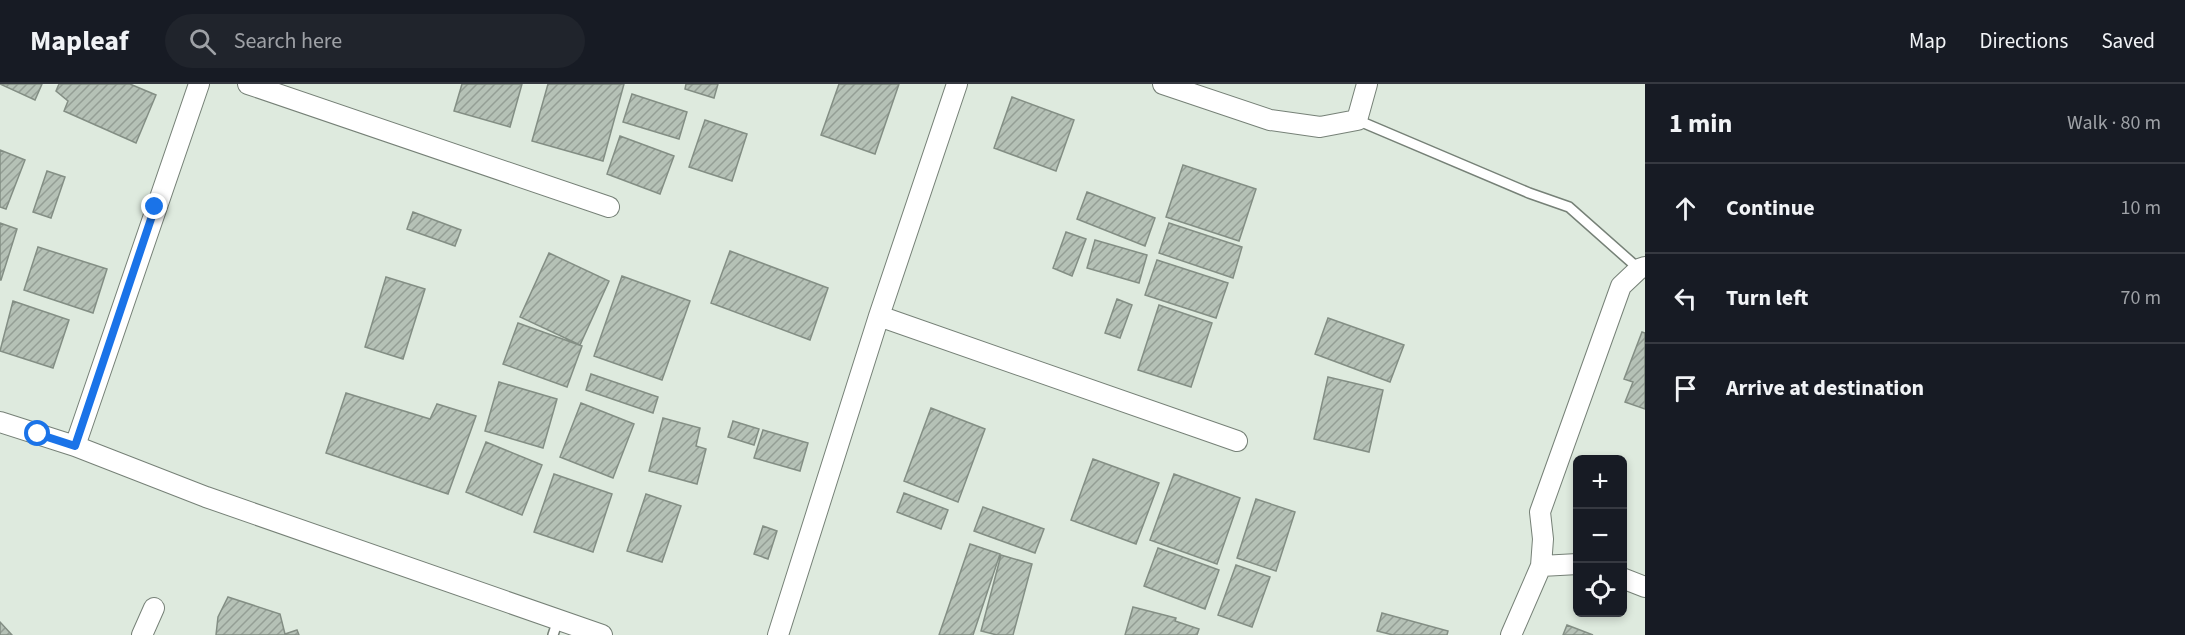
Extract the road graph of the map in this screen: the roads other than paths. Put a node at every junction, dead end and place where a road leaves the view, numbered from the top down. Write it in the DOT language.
graph roads {
  1 [pos="199,84"];
  2 [pos="248,84"];
  3 [pos="957,84"];
  4 [pos="1162,84"];
  5 [pos="1367,84"];
  6 [pos="1357,120"];
  7 [pos="609,207"];
  8 [pos="1642,268"];
  9 [pos="879,316"];
  10 [pos="0,422"];
  11 [pos="1237,441"];
  12 [pos="75,446"];
  13 [pos="1573,564"];
  14 [pos="1541,566"];
  15 [pos="1627,580"];
  16 [pos="1645,587"];
  17 [pos="153,608"];
  18 [pos="555,628"];
  19 [pos="142,635"];
  20 [pos="602,635"];
  21 [pos="778,635"];
  22 [pos="1511,635"];
  1 -- 12 [label="street"];
  2 -- 7 [label="street"];
  3 -- 9 [label="street"];
  4 -- 6 [label="street"];
  5 -- 6 [label="street"];
  6 -- 8 [label="lane"];
  8 -- 14 [label="street"];
  9 -- 11 [label="street"];
  9 -- 21 [label="street"];
  10 -- 12 [label="street"];
  12 -- 18 [label="street"];
  13 -- 14 [label="street"];
  14 -- 22 [label="street"];
  15 -- 16 [label="street"];
  17 -- 19 [label="street"];
  18 -- 20 [label="street"];
}
